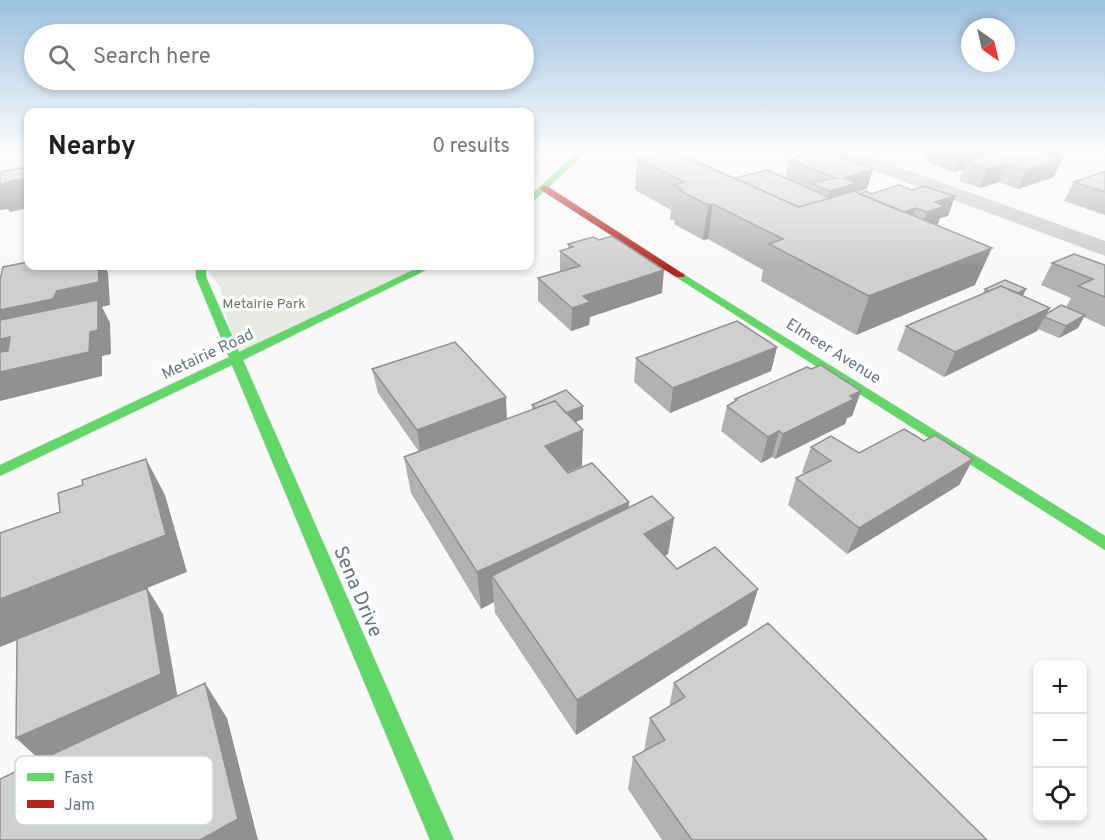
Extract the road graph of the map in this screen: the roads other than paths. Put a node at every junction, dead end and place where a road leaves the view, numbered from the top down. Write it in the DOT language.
graph roads {
  1 [pos="546,189"];
  2 [pos="942,189"];
  3 [pos="1105,249"];
  4 [pos="201,270"];
  5 [pos="421,270"];
  6 [pos="236,360"];
  7 [pos="0,471"];
  8 [pos="1105,544"];
  9 [pos="442,840"];
  1 -- 8 [label="street, Elmeer Avenue"];
  2 -- 3 [label="street"];
  4 -- 6 [label="street, Sena Drive"];
  5 -- 6 [label="street, Metairie Road"];
  6 -- 7 [label="street, Metairie Road"];
  6 -- 9 [label="street, Sena Drive"];
}
